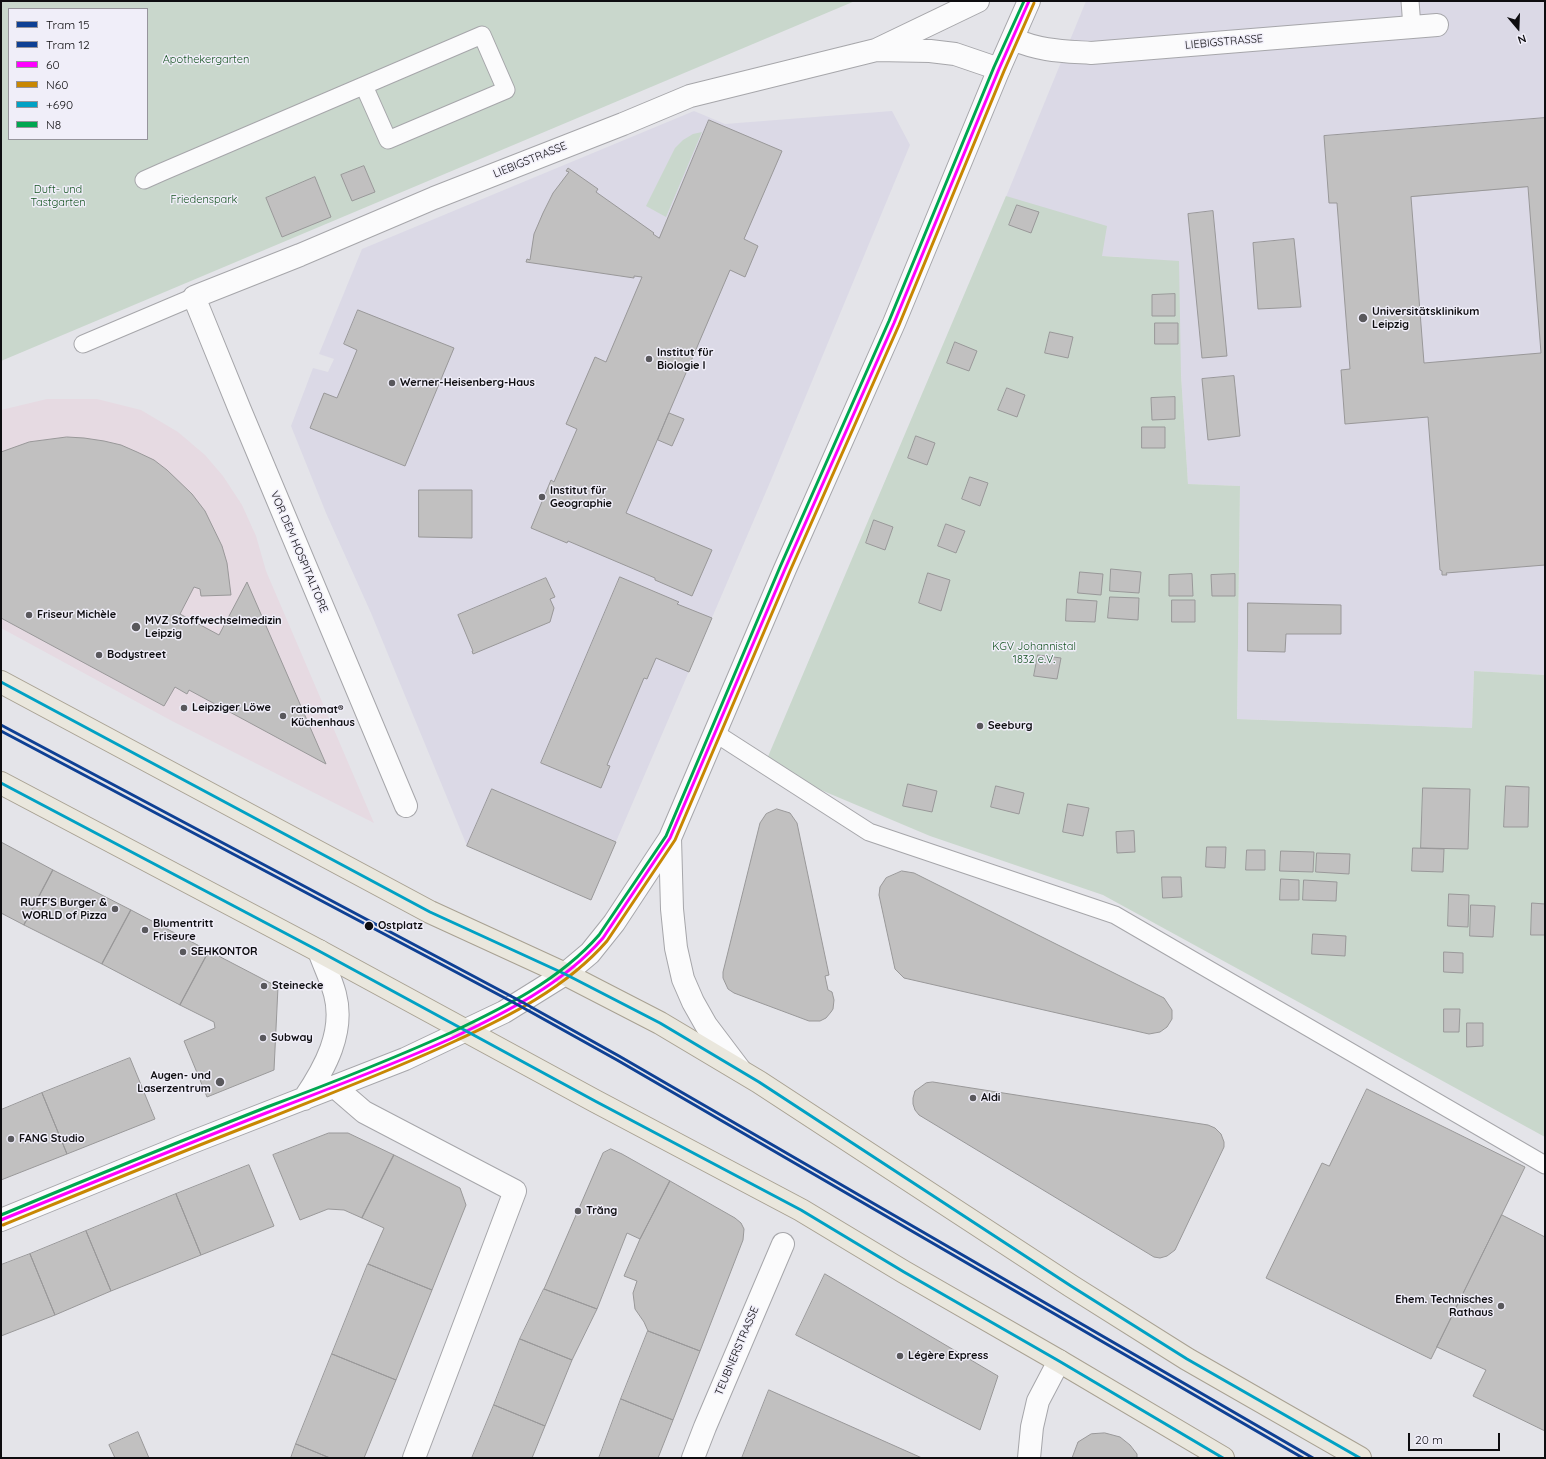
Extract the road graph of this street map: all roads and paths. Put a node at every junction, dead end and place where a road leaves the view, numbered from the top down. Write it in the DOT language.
graph roads {
  1 [pos="978,1"];
  2 [pos="1029,1"];
  3 [pos="1410,1"];
  4 [pos="1438,25"];
  5 [pos="1412,27"];
  6 [pos="1013,39"];
  7 [pos="876,50"];
  8 [pos="999,69"];
  9 [pos="364,86"];
  10 [pos="144,180"];
  11 [pos="194,297"];
  12 [pos="83,344"];
  13 [pos="1,682"];
  14 [pos="715,733"];
  15 [pos="1,783"];
  16 [pos="406,806"];
  17 [pos="670,838"];
  18 [pos="319,951"];
  19 [pos="565,974"];
  20 [pos="466,1031"];
  21 [pos="740,1070"];
  22 [pos="335,1087"];
  23 [pos="304,1099"];
  24 [pos="1545,1165"];
  25 [pos="1,1220"];
  26 [pos="782,1244"];
  27 [pos="1059,1361"];
  28 [pos="414,1458"];
  29 [pos="693,1458"];
  30 [pos="1029,1458"];
  31 [pos="1223,1458"];
  32 [pos="1360,1458"];
  1 -- 7 [label="street, LIEBIGSTRASSE"];
  2 -- 6 [label="street"];
  3 -- 5 [label="lane"];
  4 -- 5 [label="street, LIEBIGSTRASSE"];
  5 -- 6 [label="street, LIEBIGSTRASSE"];
  6 -- 8 [label="street"];
  7 -- 8 [label="street, LIEBIGSTRASSE"];
  7 -- 11 [label="street, LIEBIGSTRASSE"];
  8 -- 14 [label="street"];
  9 -- 9 [label="lane"];
  9 -- 10 [label="lane"];
  11 -- 12 [label="lane"];
  11 -- 16 [label="street, VOR DEM HOSPITALTORE"];
  13 -- 19 [label="main road"];
  14 -- 17 [label="street"];
  14 -- 24 [label="lane"];
  15 -- 18 [label="main road"];
  17 -- 19 [label="street"];
  17 -- 21 [label="street"];
  18 -- 20 [label="main road"];
  18 -- 23 [label="street"];
  19 -- 20 [label="street"];
  19 -- 21 [label="main road"];
  20 -- 22 [label="street"];
  20 -- 27 [label="main road"];
  21 -- 32 [label="main road"];
  22 -- 23 [label="street"];
  22 -- 28 [label="street"];
  23 -- 25 [label="street"];
  26 -- 29 [label="street, TEUBNERSTRASSE"];
  27 -- 30 [label="street"];
  27 -- 31 [label="main road"];
}
